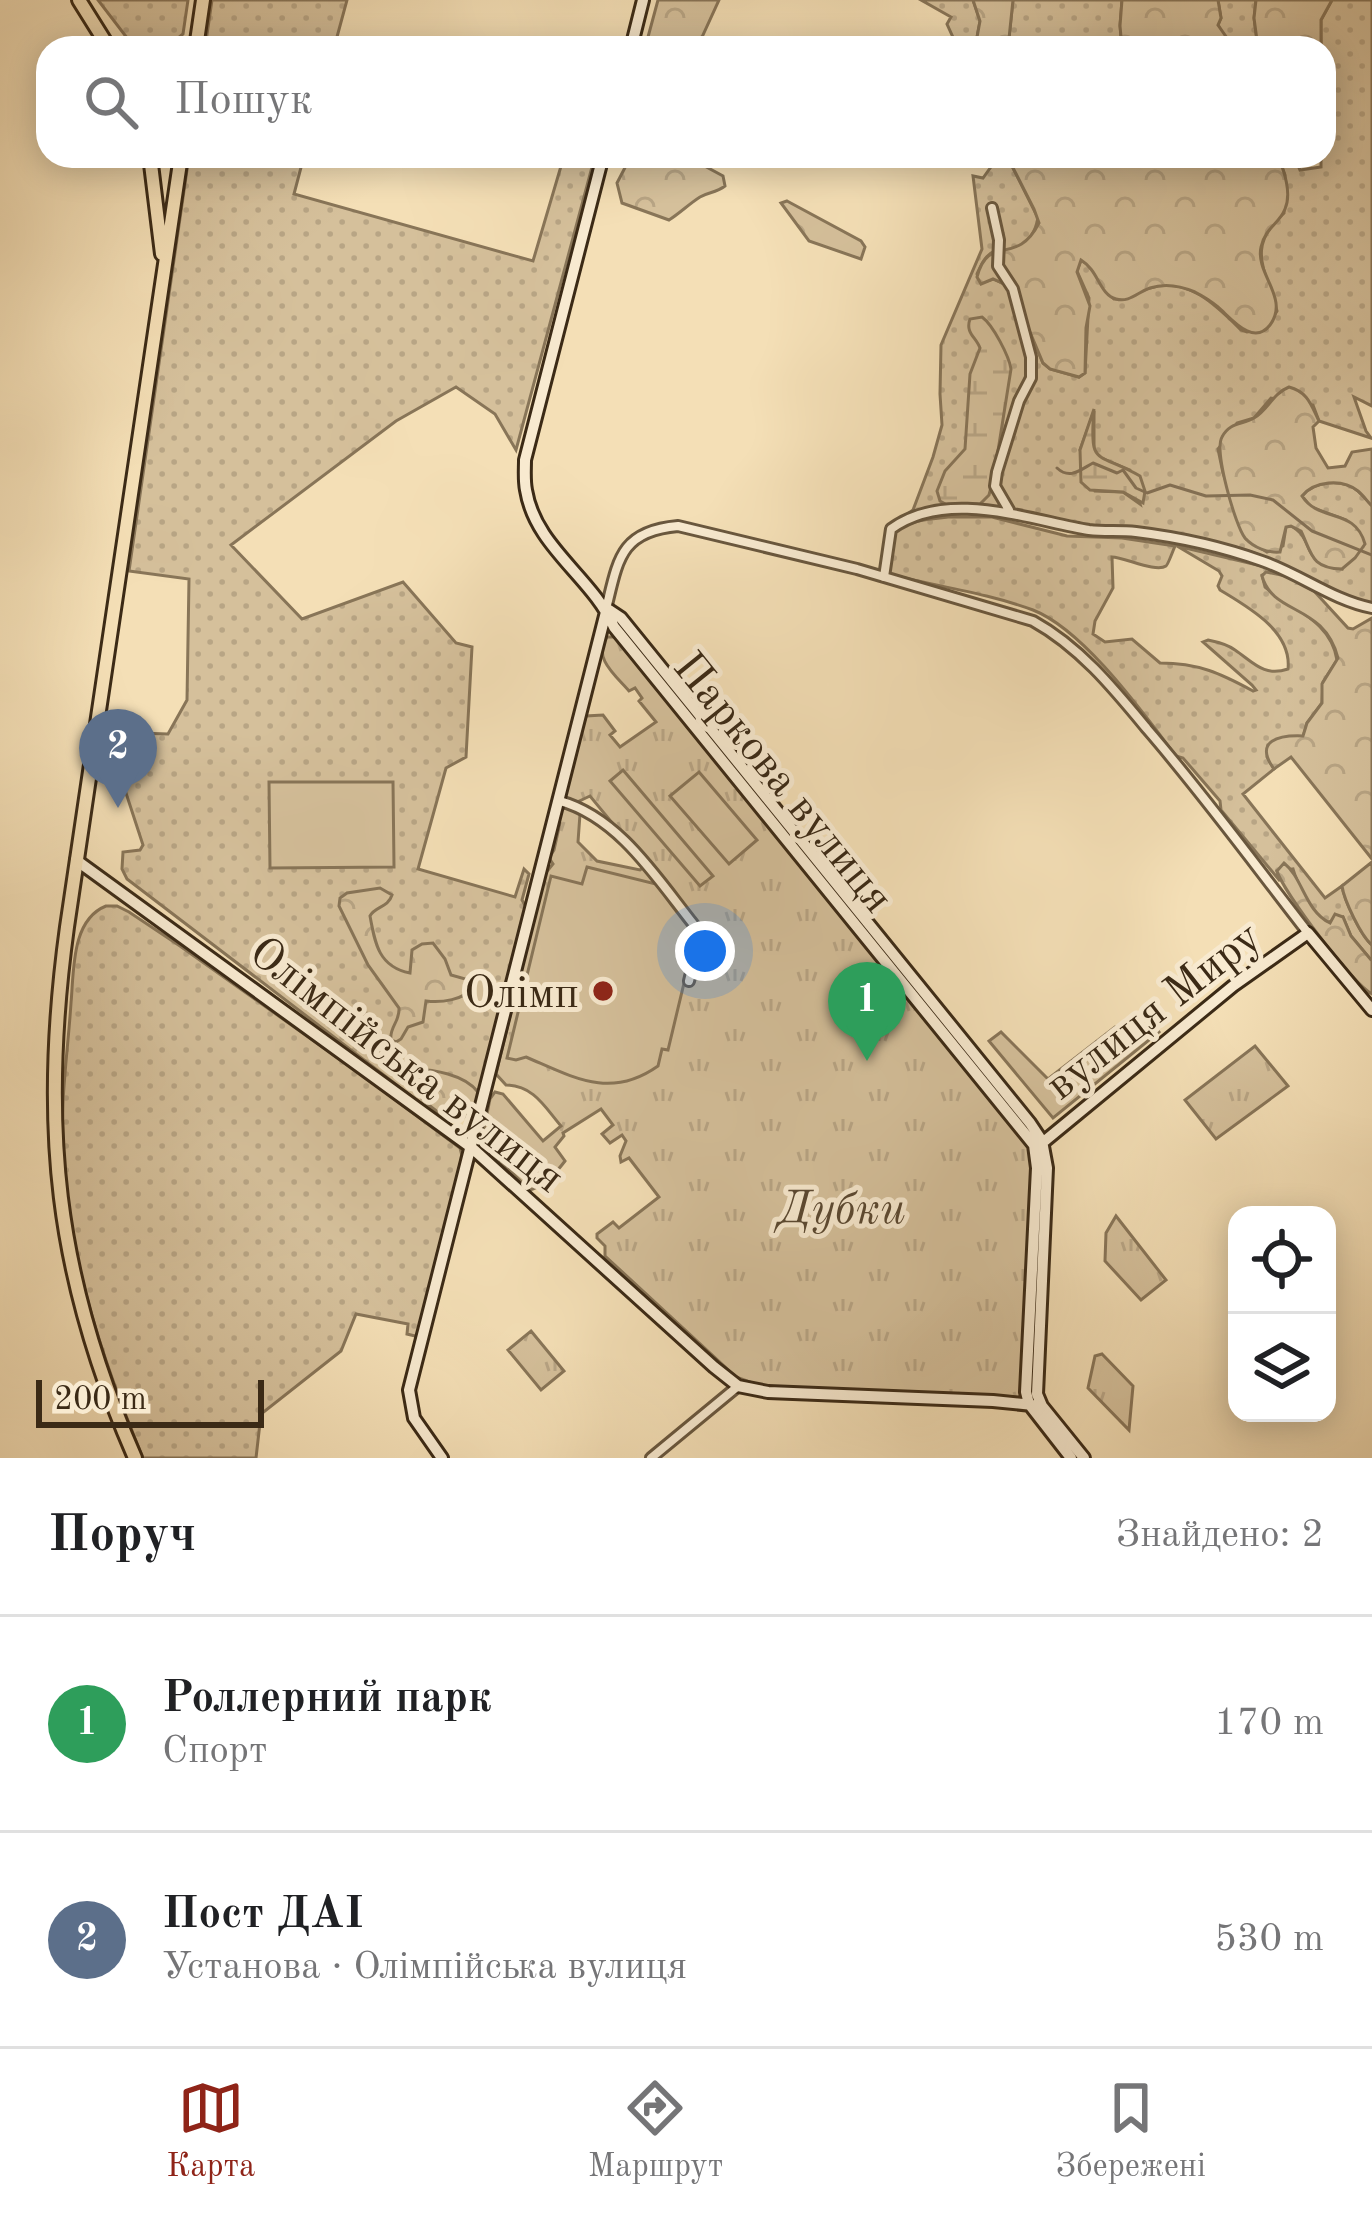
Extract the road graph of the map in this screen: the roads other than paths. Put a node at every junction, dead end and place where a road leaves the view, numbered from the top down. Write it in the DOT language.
graph roads {
  1 [pos="79,0"];
  2 [pos="203,0"];
  3 [pos="643,0"];
  4 [pos="102,36"];
  5 [pos="198,36"];
  6 [pos="634,36"];
  7 [pos="152,168"];
  8 [pos="179,168"];
  9 [pos="600,168"];
  10 [pos="992,208"];
  11 [pos="165,267"];
  12 [pos="1010,512"];
  13 [pos="884,577"];
  14 [pos="1372,608"];
  15 [pos="606,609"];
  16 [pos="560,801"];
  17 [pos="76,860"];
  18 [pos="1308,934"];
  19 [pos="688,981"];
  20 [pos="1372,1010"];
  21 [pos="1039,1147"];
  22 [pos="472,1148"];
  23 [pos="738,1386"];
  24 [pos="1035,1405"];
  25 [pos="135,1458"];
  26 [pos="442,1458"];
  27 [pos="651,1458"];
  28 [pos="1071,1458"];
  29 [pos="1084,1458"];
  1 -- 4 [label="main road"];
  2 -- 5 [label="main road"];
  3 -- 6 [label="street"];
  7 -- 11 [label="main road"];
  8 -- 11 [label="main road"];
  9 -- 15 [label="street, Паркова вулиця"];
  10 -- 12 [label="street"];
  11 -- 17 [label="main road"];
  12 -- 13 [label="street"];
  12 -- 14 [label="street"];
  13 -- 15 [label="street"];
  13 -- 18 [label="street"];
  15 -- 16 [label="street"];
  15 -- 21 [label="street, Паркова вулиця"];
  16 -- 19 [label="street"];
  16 -- 22 [label="street"];
  17 -- 22 [label="street, Олімпійська вулиця"];
  17 -- 25 [label="main road"];
  18 -- 20 [label="street"];
  18 -- 21 [label="street, вулиця Миру"];
  21 -- 24 [label="street, вулиця Миру"];
  21 -- 24 [label="street, вулиця Миру"];
  22 -- 23 [label="street, Олімпійська вулиця"];
  22 -- 26 [label="street"];
  23 -- 24 [label="street"];
  23 -- 27 [label="street"];
  24 -- 28 [label="street"];
  24 -- 29 [label="street"];
}
